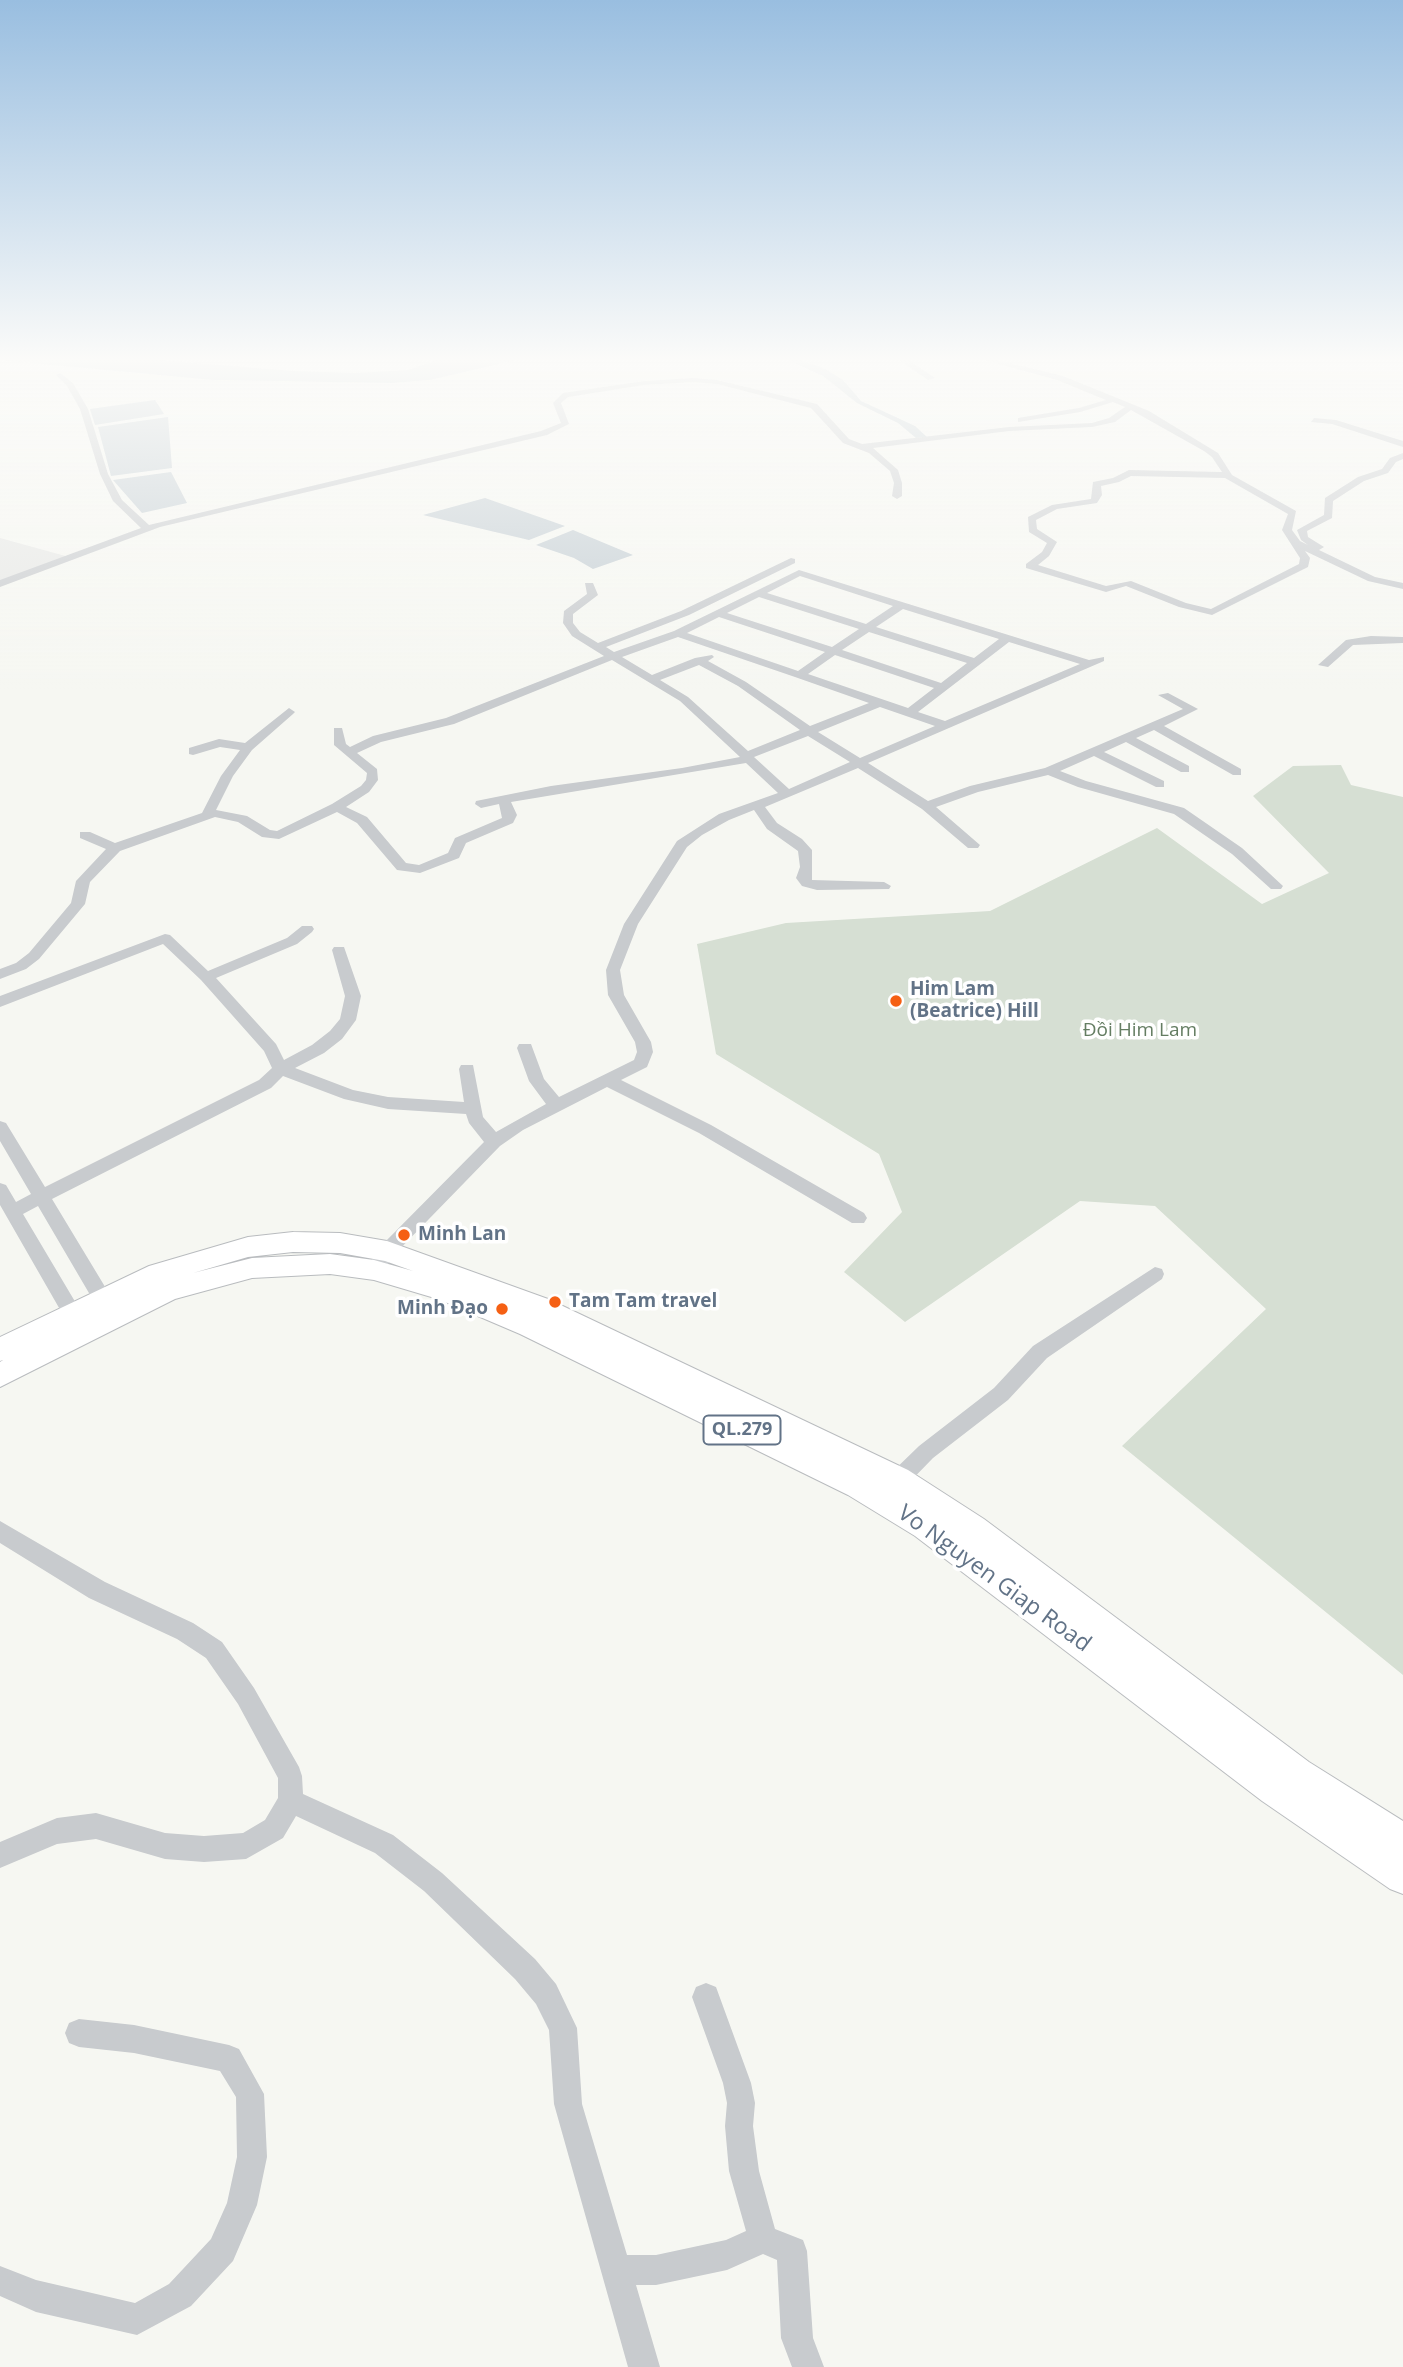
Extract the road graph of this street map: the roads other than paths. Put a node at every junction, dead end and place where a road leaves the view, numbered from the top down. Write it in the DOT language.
graph roads {
  1 [pos="103,470"];
  2 [pos="387,470"];
  3 [pos="894,470"];
  4 [pos="1224,470"];
  5 [pos="1385,470"];
  6 [pos="1226,475"];
  7 [pos="897,496"];
  8 [pos="1300,524"];
  9 [pos="147,528"];
  10 [pos="1293,540"];
  11 [pos="1305,558"];
  12 [pos="791,561"];
  13 [pos="1355,571"];
  14 [pos="0,584"];
  15 [pos="589,585"];
  16 [pos="1401,586"];
  17 [pos="758,593"];
  18 [pos="901,604"];
  19 [pos="717,613"];
  20 [pos="866,627"];
  21 [pos="678,633"];
  22 [pos="1008,637"];
  23 [pos="1403,640"];
  24 [pos="596,647"];
  25 [pos="726,649"];
  26 [pos="831,652"];
  27 [pos="611,656"];
  28 [pos="699,660"];
  29 [pos="976,662"];
  30 [pos="1324,665"];
  31 [pos="799,675"];
  32 [pos="653,679"];
  33 [pos="942,687"];
  34 [pos="1164,695"];
  35 [pos="880,703"];
  36 [pos="289,712"];
  37 [pos="909,713"];
  38 [pos="944,726"];
  39 [pos="1156,726"];
  40 [pos="338,731"];
  41 [pos="810,732"];
  42 [pos="1128,738"];
  43 [pos="248,747"];
  44 [pos="193,751"];
  45 [pos="348,752"];
  46 [pos="1095,752"];
  47 [pos="748,757"];
  48 [pos="858,763"];
  49 [pos="1185,769"];
  50 [pos="1049,771"];
  51 [pos="1237,772"];
  52 [pos="1160,784"];
  53 [pos="788,794"];
  54 [pos="503,799"];
  55 [pos="481,804"];
  56 [pos="757,805"];
  57 [pos="928,806"];
  58 [pos="337,807"];
  59 [pos="208,814"];
  60 [pos="85,835"];
  61 [pos="973,845"];
  62 [pos="115,848"];
  63 [pos="884,886"];
  64 [pos="1276,886"];
  65 [pos="307,929"];
  66 [pos="339,950"];
  67 [pos="0,974"];
  68 [pos="206,977"];
  69 [pos="0,1002"];
  70 [pos="525,1048"];
  71 [pos="281,1069"];
  72 [pos="467,1069"];
  73 [pos="610,1081"];
  74 [pos="557,1106"];
  75 [pos="471,1108"];
  76 [pos="0,1126"];
  77 [pos="494,1142"];
  78 [pos="0,1190"];
  79 [pos="42,1198"];
  80 [pos="13,1211"];
  81 [pos="858,1218"];
  82 [pos="380,1260"];
  83 [pos="1156,1274"];
  84 [pos="103,1300"];
  85 [pos="73,1315"];
  86 [pos="0,1350"];
  87 [pos="0,1375"];
  88 [pos="889,1489"];
  89 [pos="0,1531"];
  90 [pos="291,1801"];
  91 [pos="1403,1842"];
  92 [pos="0,1855"];
  93 [pos="1403,1876"];
  94 [pos="706,1997"];
  95 [pos="79,2033"];
  96 [pos="763,2239"];
  97 [pos="615,2270"];
  98 [pos="0,2281"];
  99 [pos="644,2367"];
  100 [pos="808,2367"];
  1 -- 9 [label="street"];
  2 -- 9 [label="street"];
  3 -- 7 [label="street"];
  4 -- 6 [label="street"];
  5 -- 8 [label="street"];
  6 -- 8 [label="street"];
  6 -- 11 [label="street"];
  8 -- 10 [label="street"];
  8 -- 16 [label="street"];
  9 -- 14 [label="street"];
  10 -- 11 [label="street"];
  10 -- 13 [label="street"];
  11 -- 13 [label="street"];
  12 -- 24 [label="street"];
  13 -- 16 [label="street"];
  15 -- 24 [label="street"];
  17 -- 18 [label="street"];
  17 -- 19 [label="street"];
  17 -- 20 [label="street"];
  18 -- 20 [label="street"];
  18 -- 22 [label="street"];
  19 -- 21 [label="street"];
  19 -- 26 [label="street"];
  20 -- 26 [label="street"];
  20 -- 29 [label="street"];
  21 -- 25 [label="street"];
  21 -- 27 [label="street"];
  22 -- 29 [label="street"];
  22 -- 38 [label="street"];
  23 -- 30 [label="street"];
  24 -- 27 [label="street"];
  25 -- 28 [label="street"];
  25 -- 31 [label="street"];
  26 -- 31 [label="street"];
  26 -- 33 [label="street"];
  27 -- 32 [label="street"];
  27 -- 45 [label="street"];
  28 -- 32 [label="street"];
  28 -- 41 [label="street"];
  29 -- 33 [label="street"];
  31 -- 35 [label="street"];
  32 -- 47 [label="street"];
  33 -- 37 [label="street"];
  34 -- 39 [label="street"];
  35 -- 37 [label="street"];
  35 -- 41 [label="street"];
  36 -- 43 [label="street"];
  37 -- 38 [label="street"];
  38 -- 48 [label="street"];
  39 -- 42 [label="street"];
  39 -- 51 [label="street"];
  40 -- 45 [label="street"];
  41 -- 47 [label="street"];
  41 -- 48 [label="street"];
  42 -- 46 [label="street"];
  42 -- 49 [label="street"];
  43 -- 44 [label="street"];
  43 -- 59 [label="street"];
  45 -- 58 [label="street"];
  46 -- 50 [label="street"];
  46 -- 52 [label="street"];
  47 -- 53 [label="street"];
  47 -- 54 [label="street"];
  48 -- 53 [label="street"];
  48 -- 57 [label="street"];
  50 -- 57 [label="street"];
  50 -- 64 [label="street"];
  53 -- 56 [label="street"];
  54 -- 55 [label="street"];
  54 -- 58 [label="street"];
  56 -- 63 [label="street"];
  56 -- 73 [label="street"];
  57 -- 61 [label="street"];
  58 -- 59 [label="street"];
  59 -- 62 [label="street"];
  60 -- 62 [label="street"];
  62 -- 67 [label="street"];
  65 -- 68 [label="street"];
  66 -- 71 [label="street"];
  68 -- 69 [label="street"];
  68 -- 71 [label="street"];
  70 -- 74 [label="street"];
  71 -- 75 [label="street"];
  71 -- 79 [label="street"];
  72 -- 75 [label="street"];
  73 -- 74 [label="street"];
  73 -- 81 [label="street"];
  74 -- 77 [label="street"];
  75 -- 77 [label="street"];
  76 -- 79 [label="street"];
  77 -- 82 [label="street"];
  78 -- 80 [label="street"];
  79 -- 80 [label="street"];
  79 -- 84 [label="street"];
  80 -- 85 [label="street"];
  82 -- 84 [label="highway, Vo Nguyen Giap Road / QL.279"];
  82 -- 87 [label="highway, Vo Nguyen Giap Road / QL.279"];
  82 -- 88 [label="highway, Vo Nguyen Giap Road / QL.279"];
  83 -- 88 [label="street"];
  84 -- 85 [label="highway, Vo Nguyen Giap Road / QL.279"];
  85 -- 86 [label="highway, Vo Nguyen Giap Road / QL.279"];
  88 -- 91 [label="highway, Vo Nguyen Giap Road / QL.279"];
  88 -- 93 [label="highway, Vo Nguyen Giap Road / QL.279"];
  89 -- 90 [label="street"];
  90 -- 92 [label="street"];
  90 -- 97 [label="street"];
  94 -- 96 [label="street"];
  95 -- 98 [label="street"];
  96 -- 97 [label="street"];
  96 -- 100 [label="street"];
  97 -- 99 [label="street"];
}
